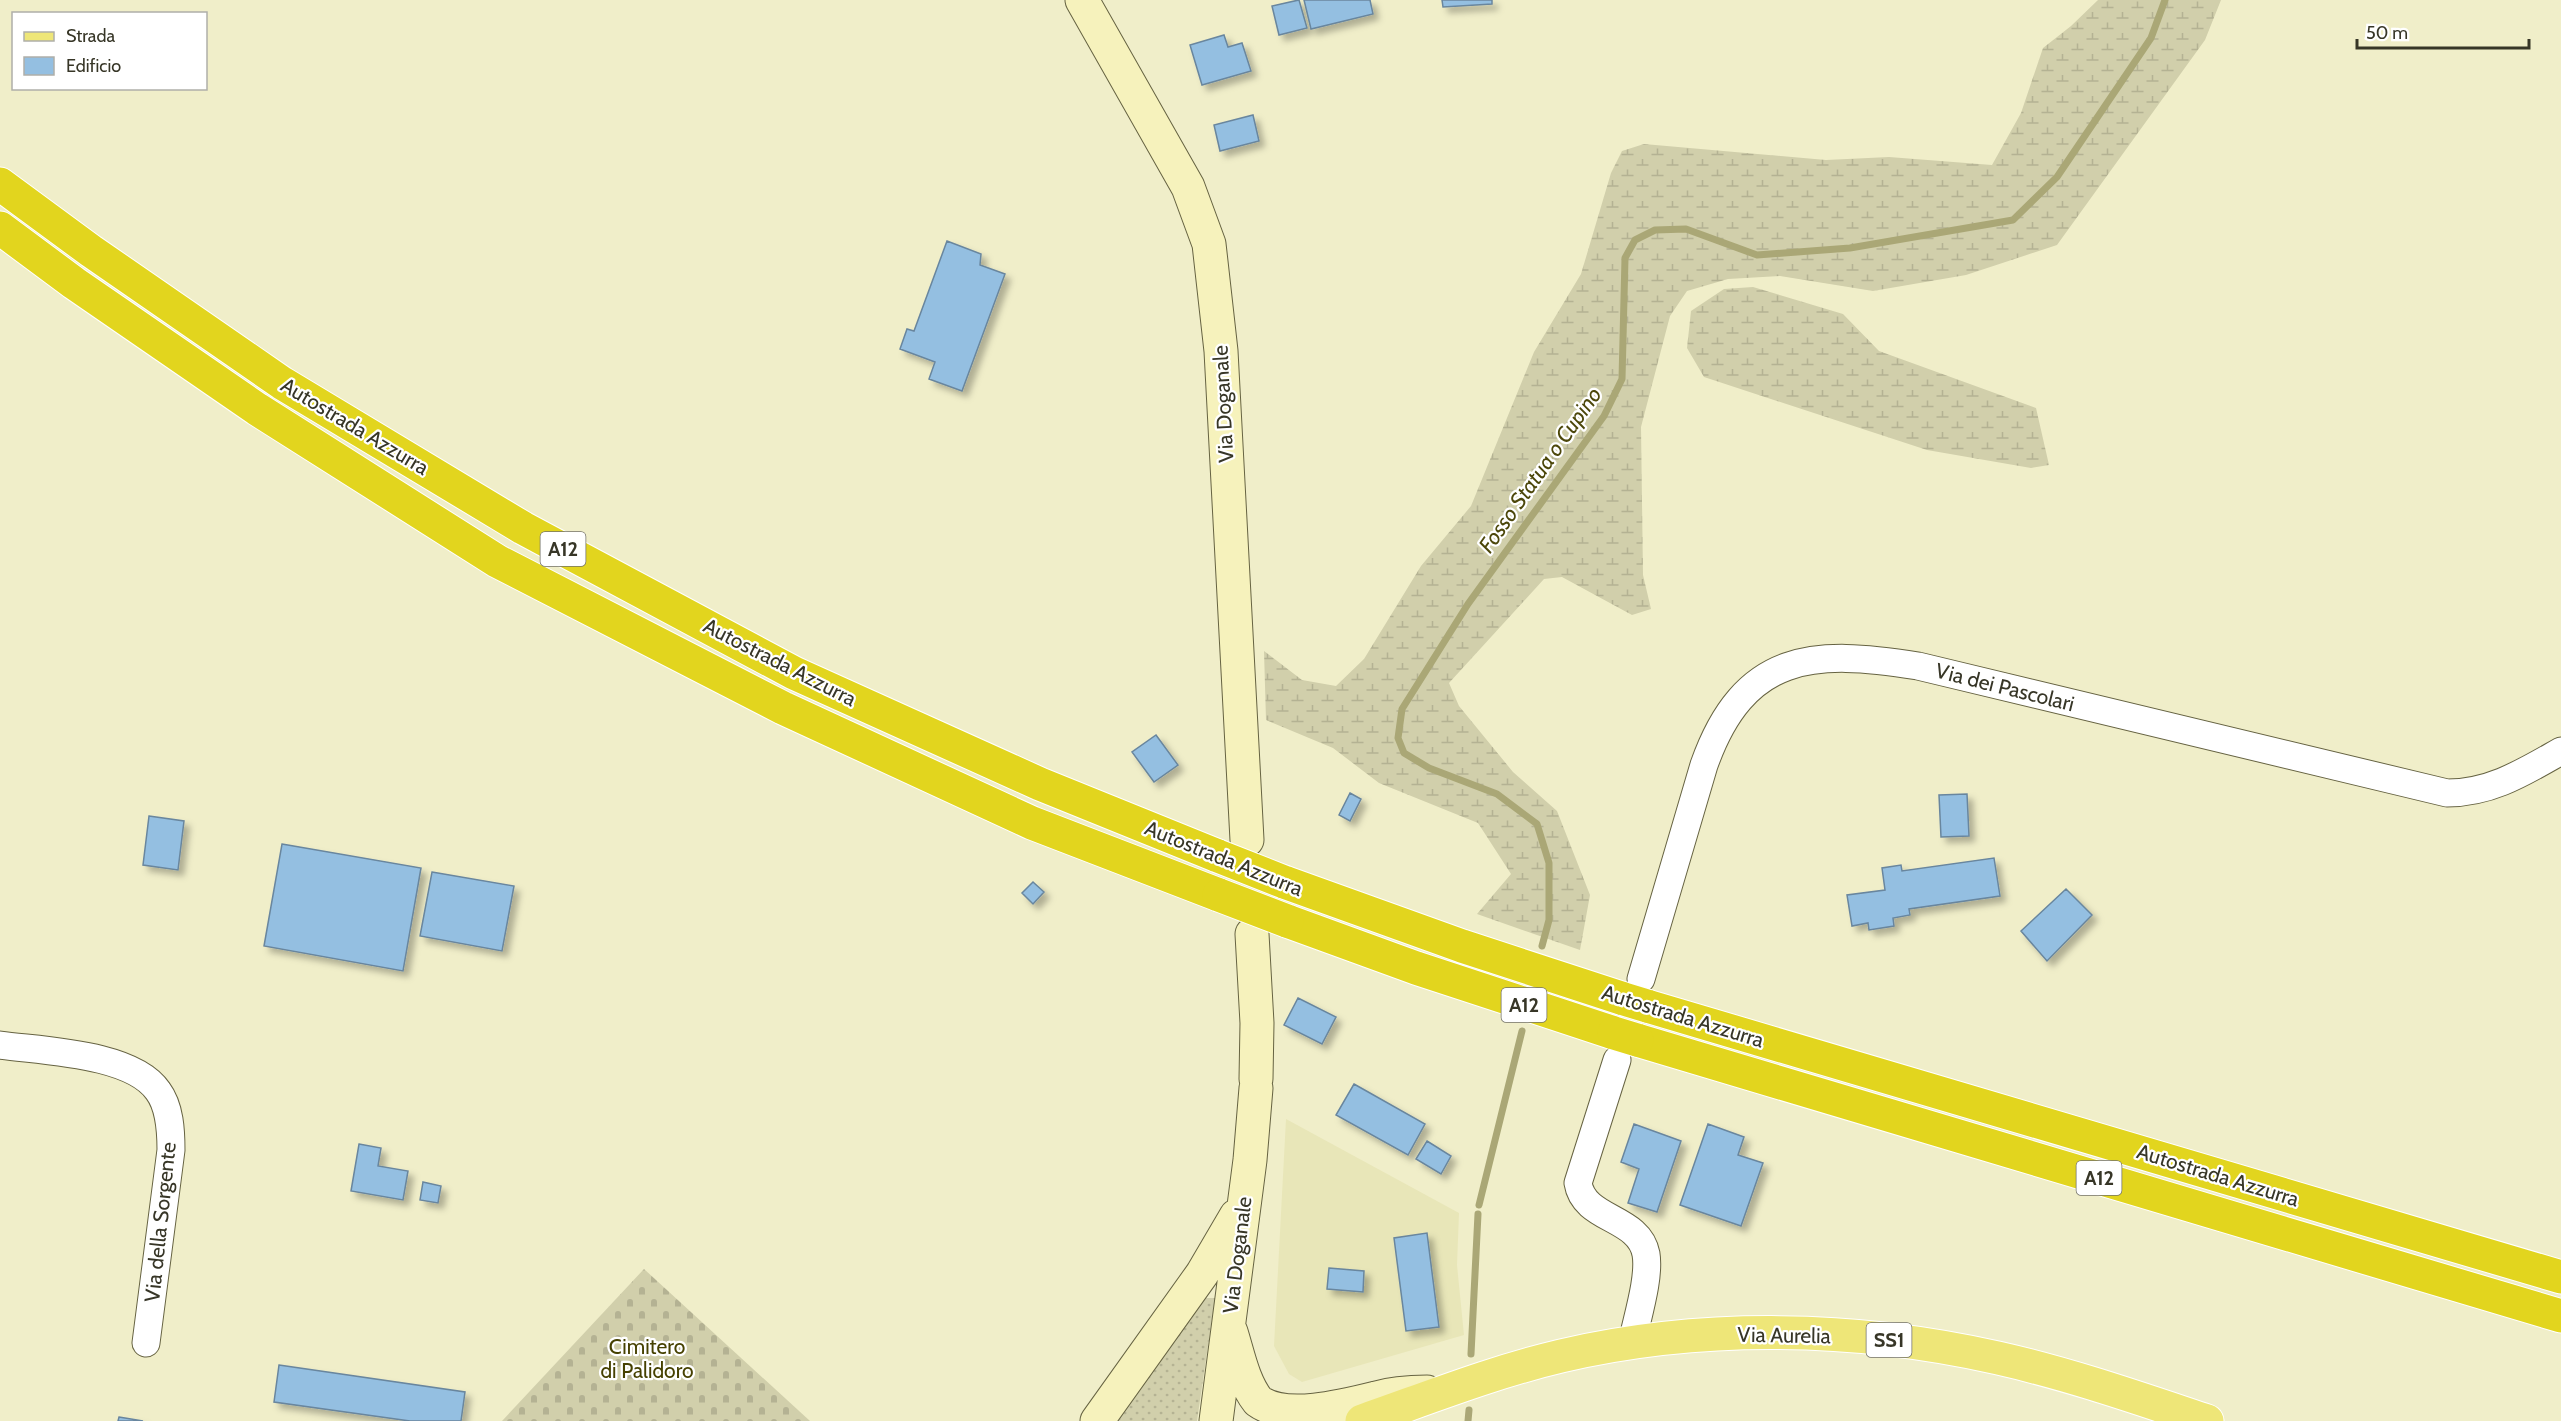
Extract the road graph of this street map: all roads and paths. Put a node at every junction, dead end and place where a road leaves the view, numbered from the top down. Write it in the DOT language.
graph roads {
  1 [pos="1082,0"];
  2 [pos="0,184"];
  3 [pos="0,228"];
  4 [pos="2561,751"];
  5 [pos="1247,840"];
  6 [pos="1252,934"];
  7 [pos="1628,994"];
  8 [pos="1615,1040"];
  9 [pos="0,1045"];
  10 [pos="1243,1204"];
  11 [pos="2561,1277"];
  12 [pos="2561,1316"];
  13 [pos="1228,1324"];
  14 [pos="1632,1342"];
  15 [pos="146,1343"];
  16 [pos="1441,1393"];
  17 [pos="1097,1421"];
  18 [pos="1216,1421"];
  19 [pos="1362,1421"];
  20 [pos="2207,1421"];
  1 -- 5 [label="main road, Via Doganale"];
  2 -- 7 [label="highway, Autostrada Azzurra / A12, bridge"];
  3 -- 8 [label="highway, Autostrada Azzurra / A12, bridge"];
  4 -- 7 [label="street, Via dei Pascolari"];
  6 -- 10 [label="main road, Via Doganale"];
  7 -- 11 [label="highway, Autostrada Azzurra / A12"];
  8 -- 12 [label="highway, Autostrada Azzurra / A12"];
  8 -- 14 [label="street"];
  9 -- 15 [label="street, Via della Sorgente"];
  10 -- 13 [label="main road, Via Doganale"];
  10 -- 17 [label="main road"];
  13 -- 16 [label="main road"];
  13 -- 18 [label="main road, Via Doganale"];
  14 -- 16 [label="main road, Via Aurelia / SS1"];
  14 -- 20 [label="main road, Via Aurelia / SS1"];
  16 -- 19 [label="main road, Via Aurelia / SS1"];
}
